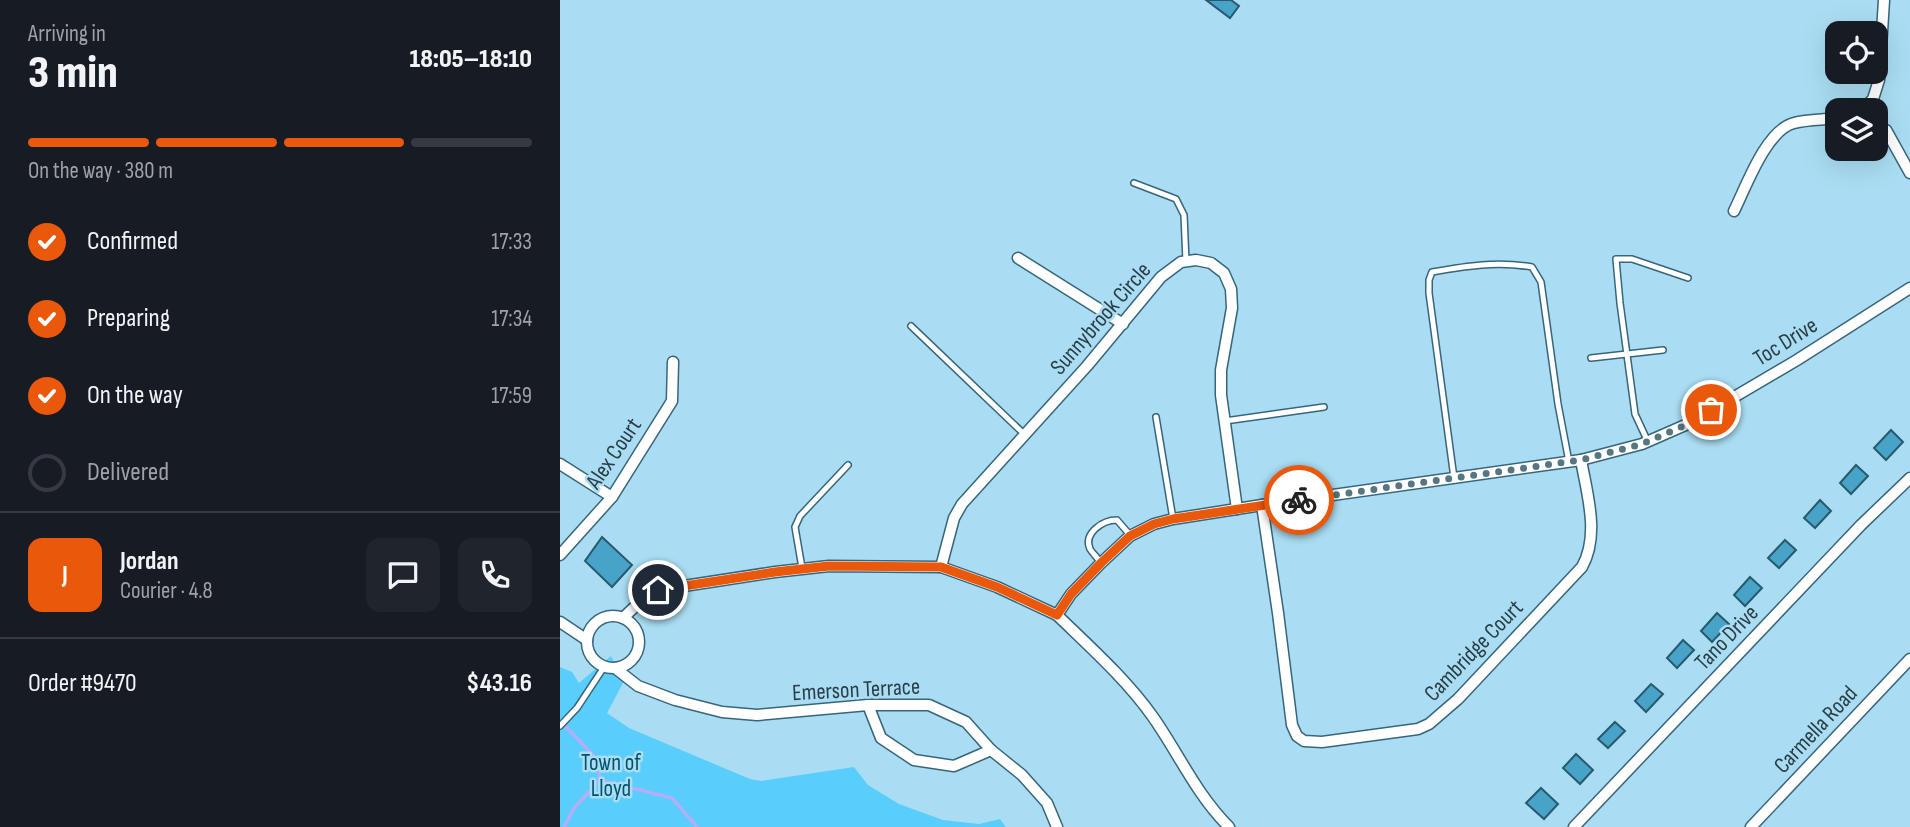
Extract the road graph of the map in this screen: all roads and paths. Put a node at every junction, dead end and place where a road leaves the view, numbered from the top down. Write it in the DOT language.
graph roads {
  1 [pos="1884,0"];
  2 [pos="1873,98"];
  3 [pos="1825,119"];
  4 [pos="1888,134"];
  5 [pos="1910,173"];
  6 [pos="1134,183"];
  7 [pos="1734,211"];
  8 [pos="1018,258"];
  9 [pos="1186,261"];
  10 [pos="1688,278"];
  11 [pos="1910,288"];
  12 [pos="1123,324"];
  13 [pos="911,326"];
  14 [pos="1662,350"];
  15 [pos="1627,354"];
  16 [pos="1591,358"];
  17 [pos="673,362"];
  18 [pos="1324,407"];
  19 [pos="1156,417"];
  20 [pos="1225,421"];
  21 [pos="1024,434"];
  22 [pos="1648,442"];
  23 [pos="1575,461"];
  24 [pos="560,464"];
  25 [pos="848,466"];
  26 [pos="1454,478"];
  27 [pos="1910,478"];
  28 [pos="612,497"];
  29 [pos="1262,505"];
  30 [pos="1237,509"];
  31 [pos="1173,519"];
  32 [pos="1130,536"];
  33 [pos="560,555"];
  34 [pos="1101,563"];
  35 [pos="941,567"];
  36 [pos="802,568"];
  37 [pos="1057,615"];
  38 [pos="623,618"];
  39 [pos="560,622"];
  40 [pos="587,640"];
  41 [pos="1910,659"];
  42 [pos="609,667"];
  43 [pos="868,705"];
  44 [pos="560,726"];
  45 [pos="991,750"];
  46 [pos="1057,827"];
  47 [pos="1229,827"];
  48 [pos="1574,827"];
  49 [pos="1751,827"];
  1 -- 2 [label="street"];
  3 -- 7 [label="street"];
  4 -- 5 [label="street"];
  6 -- 9 [label="lane"];
  8 -- 12 [label="street"];
  9 -- 12 [label="street, Sunnybrook Circle"];
  9 -- 20 [label="street, Sunnybrook Circle"];
  10 -- 15 [label="lane"];
  11 -- 22 [label="street, Toc Drive"];
  12 -- 21 [label="street, Sunnybrook Circle"];
  13 -- 21 [label="lane"];
  14 -- 15 [label="lane"];
  15 -- 16 [label="lane"];
  15 -- 22 [label="lane"];
  17 -- 28 [label="street, Alex Court"];
  18 -- 20 [label="lane"];
  19 -- 31 [label="lane"];
  20 -- 30 [label="street, Sunnybrook Circle"];
  21 -- 35 [label="street, Sunnybrook Circle"];
  22 -- 23 [label="street, Toc Drive"];
  23 -- 26 [label="street, Toc Drive"];
  23 -- 26 [label="lane"];
  23 -- 29 [label="street, Cambridge Court"];
  24 -- 28 [label="street"];
  25 -- 36 [label="lane"];
  26 -- 29 [label="street, Toc Drive"];
  27 -- 48 [label="street, Tano Drive"];
  28 -- 33 [label="street, Alex Court"];
  29 -- 30 [label="street, Toc Drive"];
  30 -- 31 [label="street, Toc Drive"];
  31 -- 32 [label="street, Toc Drive"];
  32 -- 34 [label="street, Toc Drive"];
  32 -- 34 [label="lane"];
  34 -- 37 [label="street, Toc Drive"];
  35 -- 36 [label="street"];
  35 -- 37 [label="street"];
  36 -- 38 [label="street"];
  37 -- 47 [label="street"];
  38 -- 40 [label="street"];
  38 -- 42 [label="street"];
  39 -- 40 [label="street"];
  40 -- 42 [label="street"];
  41 -- 49 [label="street, Carmella Road"];
  42 -- 43 [label="street, Emerson Terrace"];
  42 -- 44 [label="lane"];
  43 -- 45 [label="street, Emerson Terrace"];
  43 -- 45 [label="street"];
  45 -- 46 [label="street, Emerson Terrace"];
}
